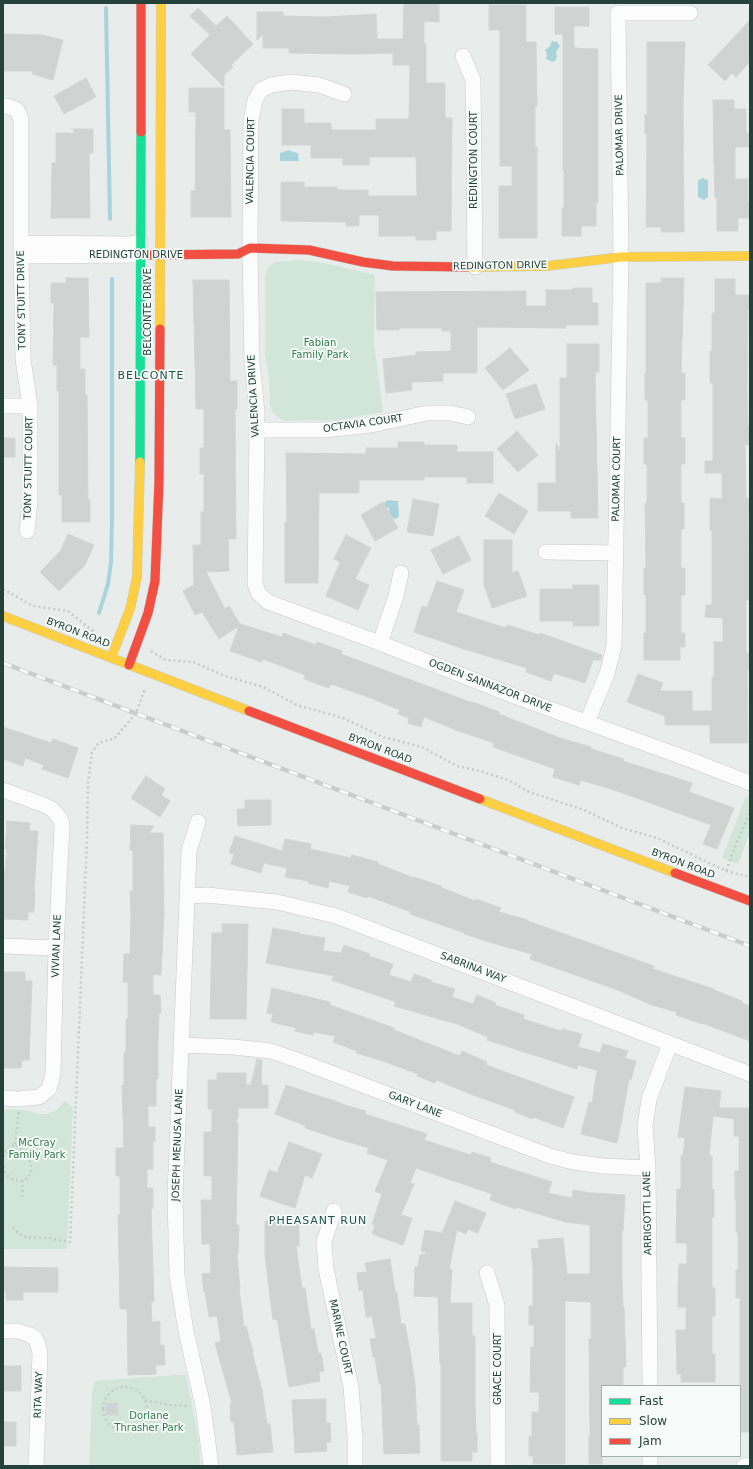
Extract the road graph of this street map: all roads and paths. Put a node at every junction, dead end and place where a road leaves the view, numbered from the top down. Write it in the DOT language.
graph roads {
  1 [pos="141,3"];
  2 [pos="160,3"];
  3 [pos="690,13"];
  4 [pos="463,56"];
  5 [pos="344,94"];
  6 [pos="3,106"];
  7 [pos="151,243"];
  8 [pos="244,245"];
  9 [pos="21,250"];
  10 [pos="159,255"];
  11 [pos="750,256"];
  12 [pos="621,257"];
  13 [pos="475,266"];
  14 [pos="3,406"];
  15 [pos="30,406"];
  16 [pos="468,417"];
  17 [pos="257,430"];
  18 [pos="27,530"];
  19 [pos="546,552"];
  20 [pos="615,553"];
  21 [pos="255,567"];
  22 [pos="402,573"];
  23 [pos="3,589"];
  24 [pos="3,616"];
  25 [pos="97,635"];
  26 [pos="380,643"];
  27 [pos="136,646"];
  28 [pos="111,658"];
  29 [pos="129,665"];
  30 [pos="151,674"];
  31 [pos="587,722"];
  32 [pos="750,783"];
  33 [pos="4,790"];
  34 [pos="750,813"];
  35 [pos="198,822"];
  36 [pos="726,871"];
  37 [pos="750,877"];
  38 [pos="187,896"];
  39 [pos="750,901"];
  40 [pos="3,946"];
  41 [pos="56,948"];
  42 [pos="670,1044"];
  43 [pos="182,1045"];
  44 [pos="750,1074"];
  45 [pos="3,1098"];
  46 [pos="19,1112"];
  47 [pos="15,1144"];
  48 [pos="3,1158"];
  49 [pos="3,1163"];
  50 [pos="648,1168"];
  51 [pos="23,1181"];
  52 [pos="22,1197"];
  53 [pos="334,1210"];
  54 [pos="13,1227"];
  55 [pos="487,1273"];
  56 [pos="3,1331"];
  57 [pos="650,1385"];
  58 [pos="145,1400"];
  59 [pos="191,1406"];
  60 [pos="36,1459"];
  61 [pos="750,1465"];
  62 [pos="211,1466"];
  63 [pos="355,1466"];
  64 [pos="498,1466"];
  65 [pos="744,1466"];
  1 -- 7 [label="main road, BELCONTE DRIVE"];
  2 -- 7 [label="main road, BELCONTE DRIVE"];
  3 -- 12 [label="street, PALOMAR DRIVE"];
  4 -- 13 [label="street, REDINGTON COURT"];
  5 -- 8 [label="street, VALENCIA COURT"];
  6 -- 9 [label="street, TONY STUITT DRIVE"];
  7 -- 9 [label="street, REDINGTON DRIVE"];
  7 -- 10 [label="main road, REDINGTON DRIVE"];
  7 -- 10 [label="main road, BELCONTE DRIVE"];
  7 -- 28 [label="main road, BELCONTE DRIVE"];
  8 -- 10 [label="main road, REDINGTON DRIVE"];
  8 -- 13 [label="main road, REDINGTON DRIVE"];
  8 -- 17 [label="street, VALENCIA DRIVE"];
  9 -- 15 [label="street, TONY STUITT DRIVE"];
  10 -- 27 [label="main road, BELCONTE DRIVE"];
  11 -- 12 [label="main road, REDINGTON DRIVE"];
  12 -- 13 [label="main road, REDINGTON DRIVE"];
  12 -- 20 [label="street, PALOMAR COURT"];
  14 -- 15 [label="street"];
  15 -- 18 [label="street, TONY STUITT COURT"];
  16 -- 17 [label="street, OCTAVIA COURT"];
  17 -- 21 [label="street, VALENCIA DRIVE"];
  19 -- 20 [label="street"];
  20 -- 31 [label="street, PALOMAR COURT"];
  21 -- 26 [label="street, OGDEN SANNAZOR DRIVE"];
  22 -- 26 [label="street"];
  23 -- 25 [label="path"];
  24 -- 28 [label="main road, BYRON ROAD"];
  26 -- 31 [label="street, OGDEN SANNAZOR DRIVE"];
  27 -- 29 [label="main road, BELCONTE DRIVE"];
  27 -- 36 [label="path"];
  28 -- 29 [label="main road, BYRON ROAD"];
  29 -- 30 [label="main road, BYRON ROAD"];
  30 -- 39 [label="main road, BYRON ROAD"];
  30 -- 54 [label="path"];
  31 -- 32 [label="street, OGDEN SANNAZOR DRIVE"];
  33 -- 41 [label="street, VIVIAN LANE"];
  34 -- 36 [label="path"];
  35 -- 38 [label="street, JOSEPH MENUSA LANE"];
  36 -- 37 [label="path"];
  38 -- 42 [label="street, SABRINA WAY"];
  38 -- 43 [label="street, JOSEPH MENUSA LANE"];
  40 -- 41 [label="street"];
  41 -- 45 [label="street, VIVIAN LANE"];
  42 -- 44 [label="street, SABRINA WAY"];
  42 -- 50 [label="street, ARRIGOTTI LANE"];
  43 -- 50 [label="street, GARY LANE"];
  43 -- 62 [label="street, JOSEPH MENUSA LANE"];
  46 -- 47 [label="path"];
  47 -- 48 [label="path"];
  47 -- 51 [label="path"];
  49 -- 51 [label="path"];
  50 -- 57 [label="street, ARRIGOTTI LANE"];
  51 -- 52 [label="path"];
  53 -- 63 [label="street, MARINE COURT"];
  55 -- 64 [label="street, GRACE COURT"];
  56 -- 60 [label="street, RITA WAY"];
  58 -- 58 [label="path"];
  58 -- 59 [label="path"];
  61 -- 65 [label="street"];
}
